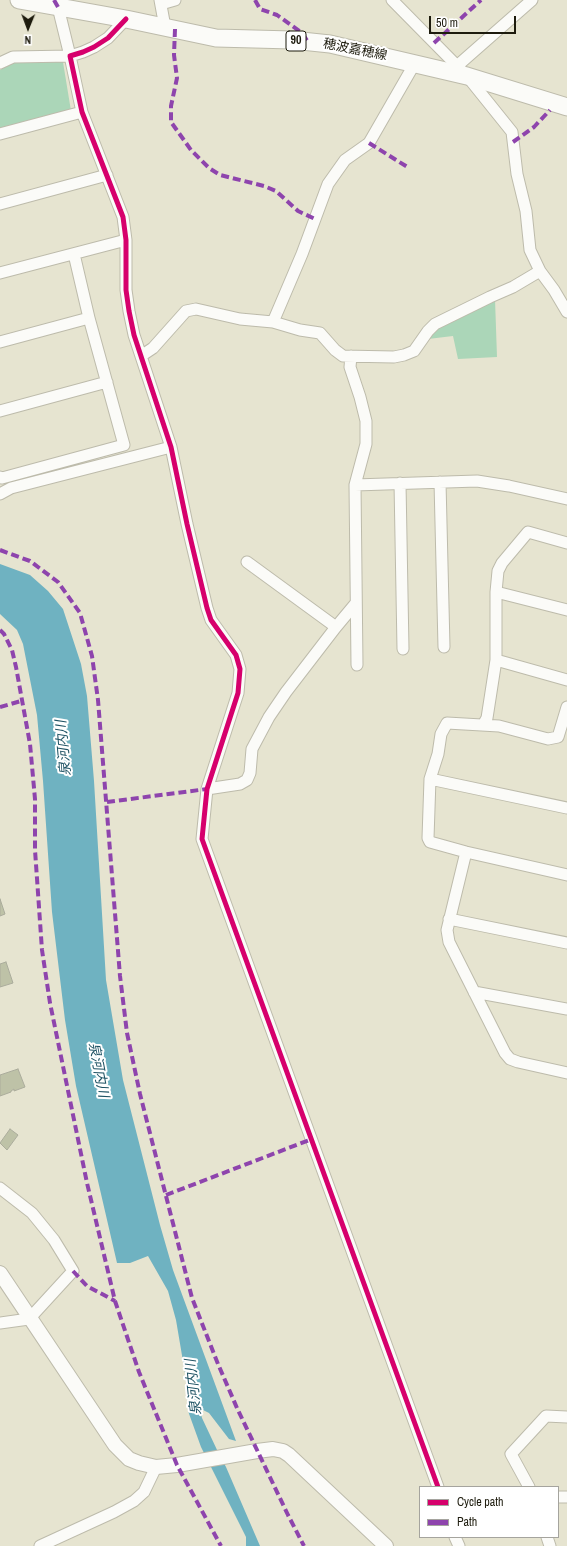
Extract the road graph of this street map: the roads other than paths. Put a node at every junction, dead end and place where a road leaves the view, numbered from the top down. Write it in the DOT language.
graph roads {
  1 [pos="19,0"];
  2 [pos="175,0"];
  3 [pos="392,0"];
  4 [pos="532,0"];
  5 [pos="160,2"];
  6 [pos="58,7"];
  7 [pos="126,19"];
  8 [pos="165,27"];
  9 [pos="70,56"];
  10 [pos="0,63"];
  11 [pos="415,63"];
  12 [pos="462,71"];
  13 [pos="567,107"];
  14 [pos="82,112"];
  15 [pos="0,134"];
  16 [pos="107,175"];
  17 [pos="0,204"];
  18 [pos="126,240"];
  19 [pos="74,254"];
  20 [pos="540,271"];
  21 [pos="0,273"];
  22 [pos="567,312"];
  23 [pos="89,318"];
  24 [pos="273,322"];
  25 [pos="0,342"];
  26 [pos="141,356"];
  27 [pos="350,356"];
  28 [pos="107,382"];
  29 [pos="0,411"];
  30 [pos="171,447"];
  31 [pos="0,477"];
  32 [pos="440,482"];
  33 [pos="400,483"];
  34 [pos="355,484"];
  35 [pos="0,494"];
  36 [pos="567,499"];
  37 [pos="567,543"];
  38 [pos="247,562"];
  39 [pos="496,592"];
  40 [pos="356,603"];
  41 [pos="567,610"];
  42 [pos="336,627"];
  43 [pos="444,647"];
  44 [pos="403,649"];
  45 [pos="496,660"];
  46 [pos="357,665"];
  47 [pos="567,680"];
  48 [pos="567,707"];
  49 [pos="483,725"];
  50 [pos="430,779"];
  51 [pos="207,789"];
  52 [pos="567,808"];
  53 [pos="466,852"];
  54 [pos="567,875"];
  55 [pos="449,919"];
  56 [pos="567,943"];
  57 [pos="474,992"];
  58 [pos="567,1009"];
  59 [pos="567,1073"];
  60 [pos="0,1188"];
  61 [pos="0,1273"];
  62 [pos="29,1319"];
  63 [pos="0,1323"];
  64 [pos="567,1417"];
  65 [pos="156,1467"];
  66 [pos="438,1486"];
  67 [pos="528,1486"];
  68 [pos="40,1546"];
  69 [pos="386,1546"];
  1 -- 6 [label="main road, 穂波嘉穂線 / 90"];
  2 -- 5 [label="street"];
  3 -- 12 [label="street"];
  4 -- 12 [label="street"];
  5 -- 8 [label="street"];
  6 -- 7 [label="main road, 穂波嘉穂線 / 90"];
  6 -- 9 [label="street"];
  7 -- 8 [label="main road, 穂波嘉穂線 / 90"];
  7 -- 9 [label="street"];
  8 -- 11 [label="main road, 穂波嘉穂線 / 90"];
  9 -- 10 [label="street"];
  9 -- 14 [label="street"];
  11 -- 12 [label="main road, 穂波嘉穂線 / 90"];
  11 -- 24 [label="street"];
  12 -- 13 [label="main road, 穂波嘉穂線 / 90"];
  12 -- 20 [label="street"];
  14 -- 15 [label="street"];
  14 -- 16 [label="street"];
  16 -- 17 [label="street"];
  16 -- 18 [label="street"];
  18 -- 19 [label="street"];
  18 -- 26 [label="street"];
  19 -- 21 [label="street"];
  19 -- 23 [label="street"];
  20 -- 22 [label="street"];
  20 -- 27 [label="street"];
  23 -- 25 [label="street"];
  23 -- 28 [label="street"];
  24 -- 26 [label="street"];
  24 -- 27 [label="street"];
  26 -- 30 [label="street"];
  27 -- 34 [label="street"];
  28 -- 29 [label="street"];
  28 -- 31 [label="street"];
  30 -- 35 [label="street"];
  30 -- 51 [label="street"];
  32 -- 33 [label="street"];
  32 -- 36 [label="street"];
  32 -- 43 [label="street"];
  33 -- 34 [label="street"];
  33 -- 44 [label="street"];
  34 -- 40 [label="street"];
  37 -- 39 [label="street"];
  38 -- 42 [label="street"];
  39 -- 41 [label="street"];
  39 -- 45 [label="street"];
  40 -- 42 [label="street"];
  40 -- 46 [label="street"];
  42 -- 51 [label="street"];
  45 -- 47 [label="street"];
  45 -- 49 [label="street"];
  48 -- 49 [label="street"];
  49 -- 50 [label="street"];
  50 -- 52 [label="street"];
  50 -- 53 [label="street"];
  51 -- 66 [label="street"];
  53 -- 54 [label="street"];
  53 -- 55 [label="street"];
  55 -- 56 [label="street"];
  55 -- 57 [label="street"];
  57 -- 58 [label="street"];
  57 -- 59 [label="street"];
  60 -- 62 [label="street"];
  61 -- 62 [label="street"];
  62 -- 63 [label="street"];
  62 -- 65 [label="street"];
  64 -- 67 [label="street"];
  65 -- 68 [label="street"];
  65 -- 69 [label="street"];
}
